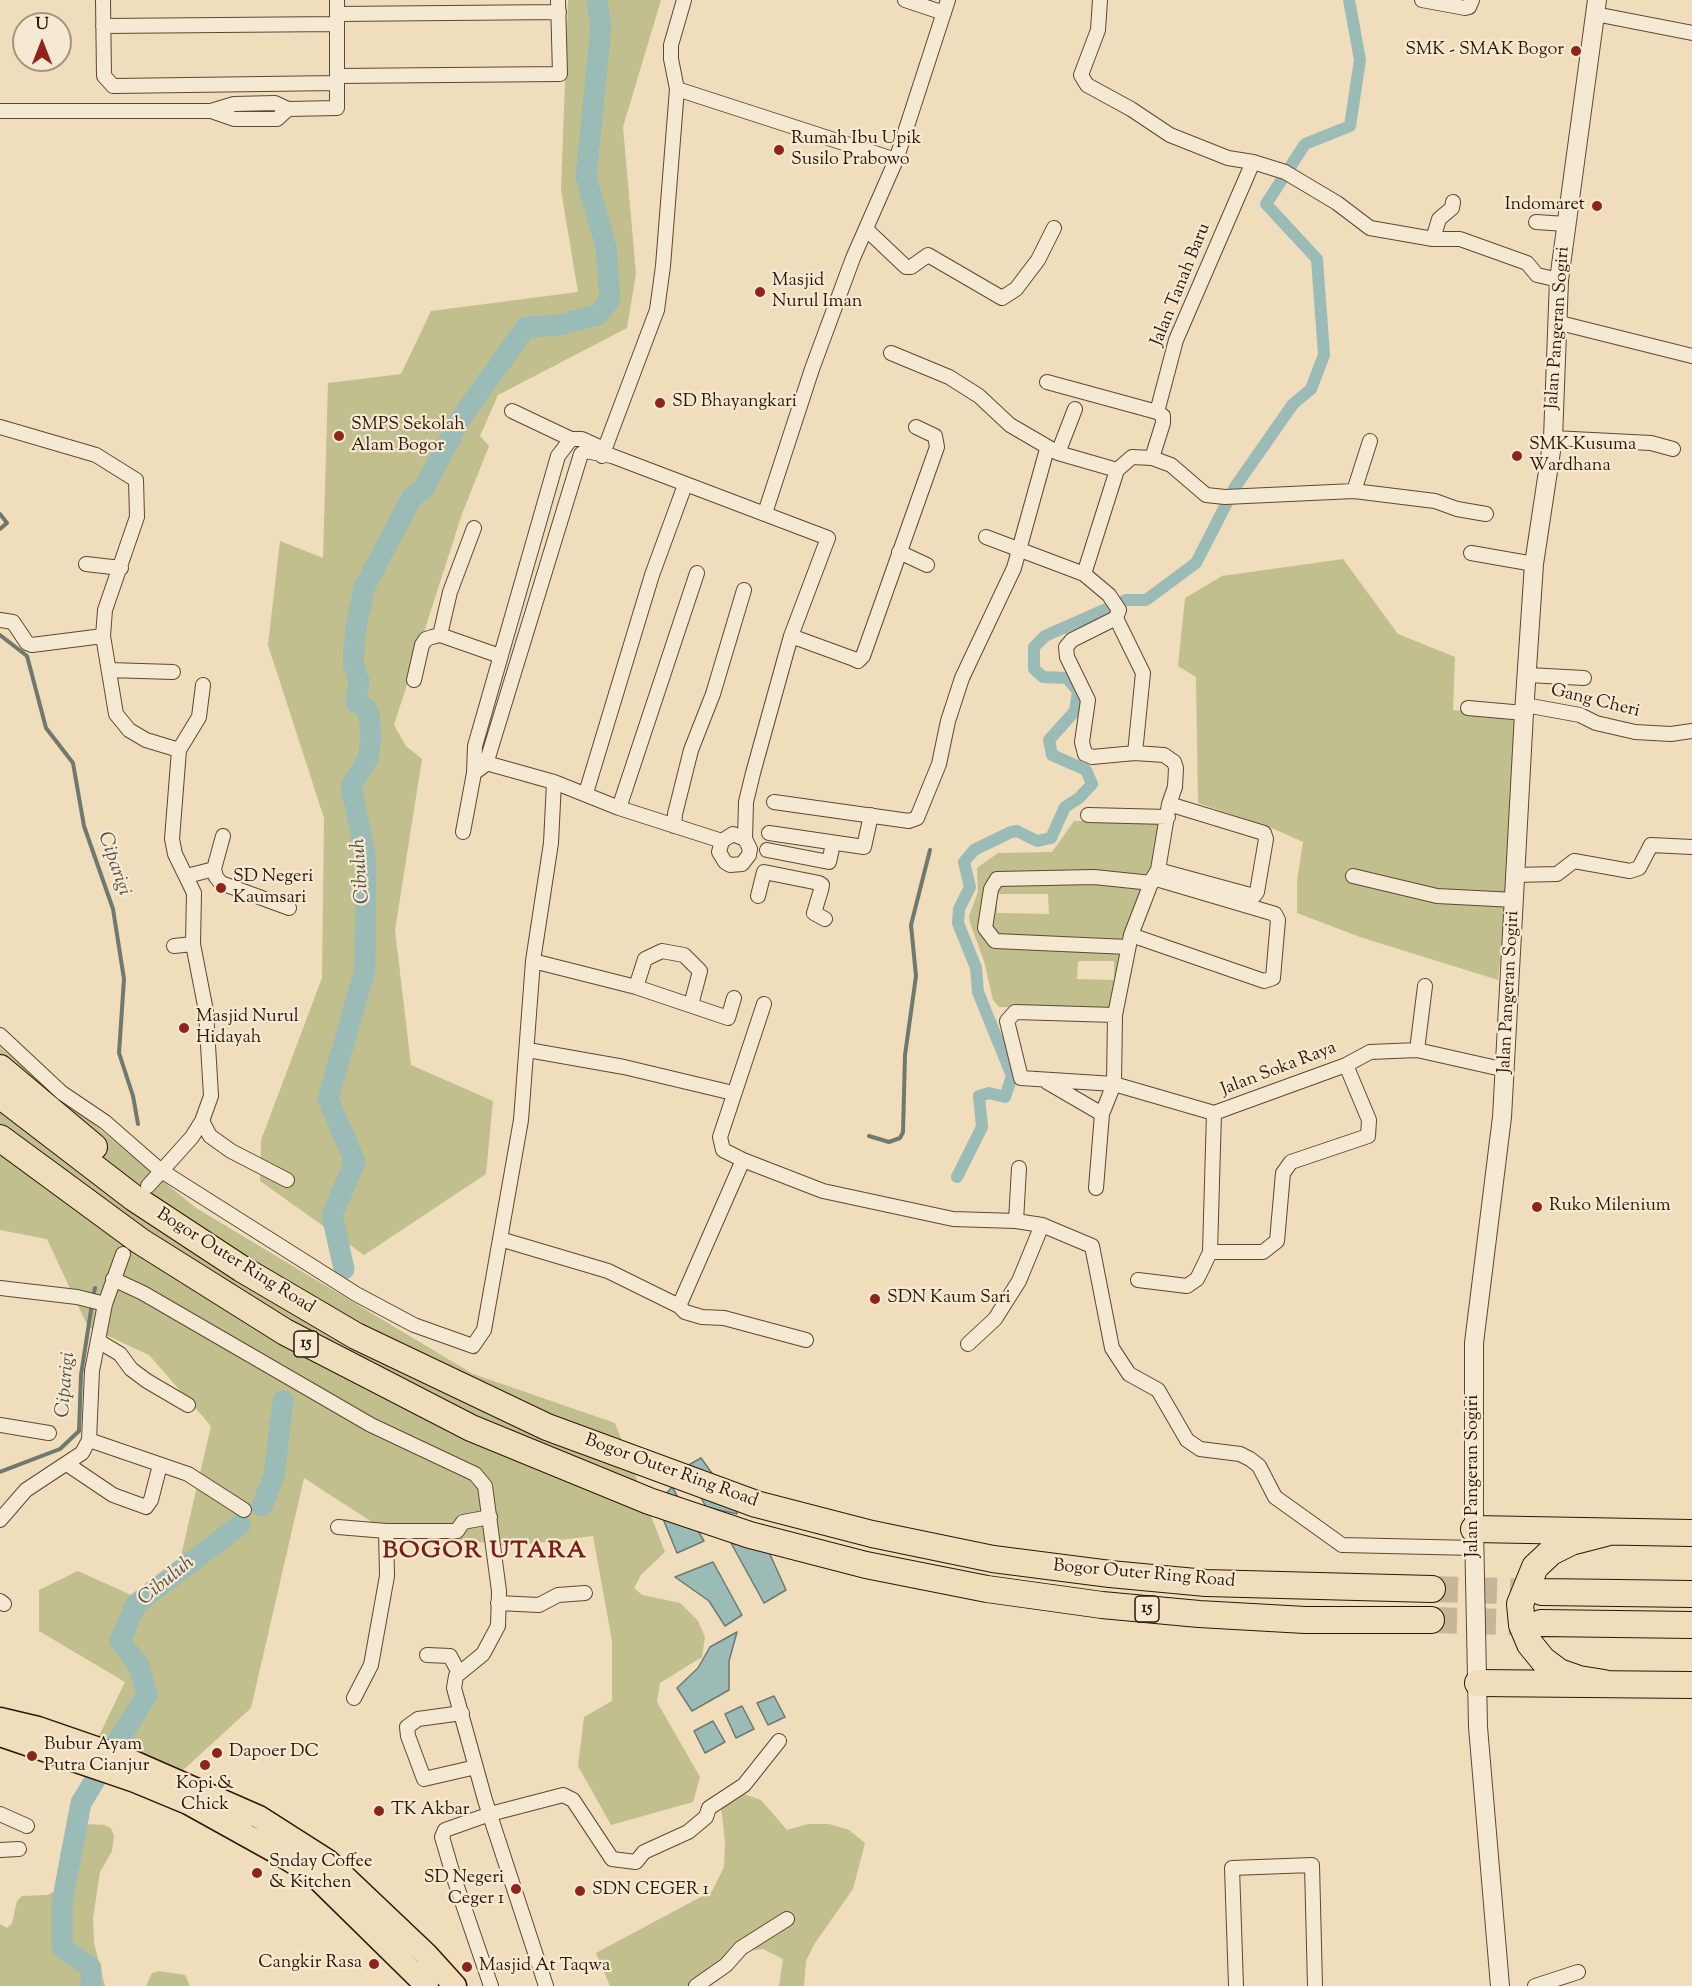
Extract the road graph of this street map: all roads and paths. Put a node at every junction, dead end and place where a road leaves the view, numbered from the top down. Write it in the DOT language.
graph roads {
  1 [pos="103,0"];
  2 [pos="684,0"];
  3 [pos="905,0"];
  4 [pos="1099,0"];
  5 [pos="1422,0"];
  6 [pos="1472,0"];
  7 [pos="559,6"];
  8 [pos="946,7"];
  9 [pos="1596,7"];
  10 [pos="337,13"];
  11 [pos="103,26"];
  12 [pos="1692,33"];
  13 [pos="337,80"];
  14 [pos="677,89"];
  15 [pos="0,111"];
  16 [pos="896,160"];
  17 [pos="1253,162"];
  18 [pos="1453,202"];
  19 [pos="1536,222"];
  20 [pos="1566,225"];
  21 [pos="1054,228"];
  22 [pos="868,231"];
  23 [pos="1433,239"];
  24 [pos="1559,280"];
  25 [pos="1556,322"];
  26 [pos="891,353"];
  27 [pos="1692,356"];
  28 [pos="1047,382"];
  29 [pos="1075,410"];
  30 [pos="512,411"];
  31 [pos="1157,412"];
  32 [pos="916,427"];
  33 [pos="0,428"];
  34 [pos="1553,438"];
  35 [pos="571,439"];
  36 [pos="1370,441"];
  37 [pos="1673,449"];
  38 [pos="1052,451"];
  39 [pos="606,454"];
  40 [pos="1152,458"];
  41 [pos="1117,470"];
  42 [pos="685,485"];
  43 [pos="1354,491"];
  44 [pos="765,513"];
  45 [pos="1486,514"];
  46 [pos="474,528"];
  47 [pos="986,537"];
  48 [pos="1022,548"];
  49 [pos="899,552"];
  50 [pos="1471,553"];
  51 [pos="86,564"];
  52 [pos="138,564"];
  53 [pos="1534,564"];
  54 [pos="122,565"];
  55 [pos="927,565"];
  56 [pos="697,573"];
  57 [pos="1084,574"];
  58 [pos="744,590"];
  59 [pos="1117,614"];
  60 [pos="0,620"];
  61 [pos="440,635"];
  62 [pos="103,636"];
  63 [pos="791,636"];
  64 [pos="500,656"];
  65 [pos="109,670"];
  66 [pos="173,672"];
  67 [pos="1528,675"];
  68 [pos="1584,678"];
  69 [pos="414,680"];
  70 [pos="202,685"];
  71 [pos="1468,708"];
  72 [pos="1524,709"];
  73 [pos="1692,731"];
  74 [pos="179,750"];
  75 [pos="1135,753"];
  76 [pos="478,766"];
  77 [pos="554,782"];
  78 [pos="586,793"];
  79 [pos="774,802"];
  80 [pos="619,808"];
  81 [pos="1169,810"];
  82 [pos="871,815"];
  83 [pos="1088,815"];
  84 [pos="674,826"];
  85 [pos="463,832"];
  86 [pos="769,833"];
  87 [pos="223,836"];
  88 [pos="746,839"];
  89 [pos="722,841"];
  90 [pos="833,844"];
  91 [pos="1692,847"];
  92 [pos="767,850"];
  93 [pos="817,861"];
  94 [pos="214,869"];
  95 [pos="1514,875"];
  96 [pos="187,876"];
  97 [pos="1353,876"];
  98 [pos="1154,877"];
  99 [pos="814,882"];
  100 [pos="758,896"];
  101 [pos="1515,900"];
  102 [pos="289,908"];
  103 [pos="825,919"];
  104 [pos="1130,941"];
  105 [pos="193,944"];
  106 [pos="174,946"];
  107 [pos="533,961"];
  108 [pos="1425,986"];
  109 [pos="636,987"];
  110 [pos="734,998"];
  111 [pos="764,1004"];
  112 [pos="691,1005"];
  113 [pos="1115,1015"];
  114 [pos="0,1035"];
  115 [pos="528,1050"];
  116 [pos="1417,1050"];
  117 [pos="1346,1065"];
  118 [pos="0,1068"];
  119 [pos="1506,1070"];
  120 [pos="1043,1080"];
  121 [pos="1114,1083"];
  122 [pos="733,1093"];
  123 [pos="0,1095"];
  124 [pos="1214,1113"];
  125 [pos="1102,1114"];
  126 [pos="202,1121"];
  127 [pos="0,1138"];
  128 [pos="743,1160"];
  129 [pos="1019,1168"];
  130 [pos="160,1170"];
  131 [pos="287,1180"];
  132 [pos="148,1186"];
  133 [pos="1096,1188"];
  134 [pos="1016,1221"];
  135 [pos="1042,1225"];
  136 [pos="500,1239"];
  137 [pos="1210,1252"];
  138 [pos="123,1254"];
  139 [pos="242,1269"];
  140 [pos="113,1279"];
  141 [pos="1138,1280"];
  142 [pos="0,1288"];
  143 [pos="102,1303"];
  144 [pos="680,1306"];
  145 [pos="806,1340"];
  146 [pos="98,1341"];
  147 [pos="968,1344"];
  148 [pos="188,1405"];
  149 [pos="0,1425"];
  150 [pos="49,1433"];
  151 [pos="89,1440"];
  152 [pos="67,1464"];
  153 [pos="160,1465"];
  154 [pos="244,1510"];
  155 [pos="490,1517"];
  156 [pos="0,1520"];
  157 [pos="338,1527"];
  158 [pos="386,1531"];
  159 [pos="1606,1533"];
  160 [pos="1692,1533"];
  161 [pos="1474,1539"];
  162 [pos="1432,1590"];
  163 [pos="1542,1592"];
  164 [pos="585,1593"];
  165 [pos="1692,1594"];
  166 [pos="498,1603"];
  167 [pos="1431,1620"];
  168 [pos="1542,1623"];
  169 [pos="1692,1625"];
  170 [pos="427,1655"];
  171 [pos="459,1673"];
  172 [pos="1478,1683"];
  173 [pos="1604,1683"];
  174 [pos="1692,1685"];
  175 [pos="354,1698"];
  176 [pos="462,1713"];
  177 [pos="0,1719"];
  178 [pos="0,1735"];
  179 [pos="779,1741"];
  180 [pos="69,1748"];
  181 [pos="476,1767"];
  182 [pos="129,1769"];
  183 [pos="0,1814"];
  184 [pos="490,1814"];
  185 [pos="27,1826"];
  186 [pos="0,1850"];
  187 [pos="19,1850"];
  188 [pos="787,1919"];
  189 [pos="1578,1972"];
  190 [pos="427,1986"];
  191 [pos="455,1986"];
  192 [pos="491,1986"];
  193 [pos="546,1986"];
  194 [pos="696,1986"];
  195 [pos="1236,1986"];
  196 [pos="1315,1986"];
  197 [pos="1500,1986"];
  198 [pos="1535,1986"];
  1 -- 11 [label="street"];
  2 -- 14 [label="street"];
  3 -- 8 [label="street"];
  4 -- 17 [label="street"];
  5 -- 6 [label="street"];
  7 -- 10 [label="street"];
  7 -- 13 [label="street"];
  8 -- 16 [label="street"];
  9 -- 12 [label="street"];
  9 -- 20 [label="street, Jalan Pangeran Sogiri"];
  10 -- 11 [label="street"];
  10 -- 13 [label="street"];
  11 -- 13 [label="street"];
  13 -- 15 [label="street"];
  14 -- 16 [label="street"];
  14 -- 39 [label="street"];
  16 -- 22 [label="street"];
  17 -- 23 [label="street"];
  17 -- 31 [label="street, Jalan Tanah Baru"];
  18 -- 23 [label="street"];
  19 -- 20 [label="street"];
  20 -- 24 [label="street, Jalan Pangeran Sogiri"];
  21 -- 22 [label="street"];
  22 -- 44 [label="street"];
  23 -- 24 [label="street"];
  24 -- 25 [label="street, Jalan Pangeran Sogiri"];
  25 -- 27 [label="street"];
  25 -- 34 [label="street, Jalan Pangeran Sogiri"];
  26 -- 38 [label="street"];
  28 -- 31 [label="street"];
  29 -- 38 [label="street"];
  30 -- 35 [label="street"];
  31 -- 40 [label="street, Jalan Tanah Baru"];
  32 -- 49 [label="street"];
  33 -- 54 [label="street"];
  34 -- 37 [label="street"];
  34 -- 53 [label="street, Jalan Pangeran Sogiri"];
  35 -- 39 [label="street"];
  35 -- 64 [label="street"];
  36 -- 43 [label="street"];
  38 -- 41 [label="street"];
  38 -- 48 [label="street"];
  39 -- 42 [label="street"];
  39 -- 76 [label="street"];
  40 -- 41 [label="street"];
  40 -- 43 [label="street"];
  41 -- 57 [label="street"];
  42 -- 44 [label="street"];
  42 -- 78 [label="street"];
  43 -- 45 [label="street"];
  44 -- 63 [label="street"];
  46 -- 61 [label="street"];
  47 -- 48 [label="street"];
  48 -- 57 [label="street"];
  48 -- 82 [label="street"];
  49 -- 55 [label="street"];
  49 -- 63 [label="street"];
  50 -- 53 [label="street"];
  51 -- 54 [label="street"];
  52 -- 54 [label="street"];
  53 -- 67 [label="street, Jalan Pangeran Sogiri"];
  54 -- 62 [label="street"];
  56 -- 80 [label="street"];
  57 -- 59 [label="street"];
  58 -- 84 [label="street"];
  59 -- 75 [label="street"];
  59 -- 75 [label="street"];
  60 -- 62 [label="street"];
  61 -- 64 [label="street"];
  61 -- 69 [label="street"];
  62 -- 65 [label="street"];
  63 -- 88 [label="street"];
  64 -- 76 [label="street"];
  65 -- 66 [label="street"];
  65 -- 74 [label="street"];
  67 -- 68 [label="street"];
  67 -- 72 [label="street, Jalan Pangeran Sogiri"];
  70 -- 74 [label="street"];
  71 -- 72 [label="street, Gang Cheri"];
  72 -- 73 [label="street, Gang Cheri"];
  72 -- 95 [label="street, Jalan Pangeran Sogiri"];
  74 -- 96 [label="street"];
  75 -- 81 [label="street"];
  76 -- 77 [label="street"];
  76 -- 85 [label="street"];
  77 -- 78 [label="street"];
  77 -- 107 [label="street"];
  78 -- 80 [label="street"];
  79 -- 82 [label="street"];
  80 -- 84 [label="street"];
  81 -- 83 [label="street"];
  81 -- 98 [label="street"];
  81 -- 98 [label="street"];
  82 -- 90 [label="street"];
  84 -- 89 [label="street"];
  86 -- 90 [label="street"];
  87 -- 94 [label="street"];
  88 -- 89 [label="street"];
  88 -- 89 [label="street"];
  90 -- 93 [label="street"];
  91 -- 95 [label="street"];
  92 -- 93 [label="street"];
  93 -- 99 [label="street"];
  94 -- 96 [label="street"];
  94 -- 102 [label="street"];
  95 -- 101 [label="street, Jalan Pangeran Sogiri"];
  96 -- 105 [label="street"];
  97 -- 101 [label="street"];
  98 -- 104 [label="street"];
  98 -- 104 [label="street"];
  98 -- 104 [label="street"];
  99 -- 100 [label="street"];
  99 -- 103 [label="street"];
  101 -- 119 [label="street, Jalan Pangeran Sogiri"];
  104 -- 113 [label="street"];
  105 -- 106 [label="street"];
  105 -- 126 [label="street"];
  107 -- 109 [label="street"];
  107 -- 115 [label="street"];
  108 -- 116 [label="street"];
  109 -- 112 [label="street"];
  109 -- 112 [label="street"];
  110 -- 112 [label="street"];
  111 -- 122 [label="street"];
  113 -- 120 [label="street"];
  113 -- 121 [label="street"];
  114 -- 130 [label="street"];
  115 -- 122 [label="street"];
  115 -- 136 [label="street"];
  116 -- 117 [label="street, Jalan Soka Raya"];
  116 -- 119 [label="street, Jalan Soka Raya"];
  117 -- 124 [label="street, Jalan Soka Raya"];
  117 -- 137 [label="street"];
  118 -- 139 [label="highway"];
  119 -- 161 [label="street, Jalan Pangeran Sogiri"];
  120 -- 121 [label="street, Jalan Soka Raya"];
  120 -- 125 [label="street"];
  121 -- 124 [label="street, Jalan Soka Raya"];
  121 -- 125 [label="street"];
  122 -- 128 [label="street"];
  123 -- 139 [label="highway, Bogor Outer Ring Road / 15"];
  124 -- 137 [label="street"];
  125 -- 133 [label="street"];
  126 -- 130 [label="street"];
  126 -- 131 [label="street"];
  127 -- 167 [label="highway, Bogor Outer Ring Road / 15"];
  128 -- 134 [label="street"];
  128 -- 144 [label="street"];
  129 -- 134 [label="street"];
  130 -- 132 [label="street"];
  130 -- 136 [label="street"];
  134 -- 135 [label="street"];
  135 -- 147 [label="street"];
  135 -- 161 [label="street"];
  136 -- 144 [label="street"];
  137 -- 141 [label="street"];
  138 -- 140 [label="street"];
  139 -- 162 [label="highway, Bogor Outer Ring Road / 15"];
  140 -- 143 [label="street"];
  140 -- 155 [label="street"];
  142 -- 143 [label="street"];
  143 -- 146 [label="street"];
  144 -- 145 [label="street"];
  146 -- 148 [label="street"];
  146 -- 151 [label="street"];
  149 -- 150 [label="street"];
  151 -- 152 [label="street"];
  151 -- 153 [label="street"];
  152 -- 153 [label="street"];
  152 -- 156 [label="street"];
  153 -- 154 [label="street"];
  155 -- 158 [label="street"];
  155 -- 166 [label="street"];
  157 -- 158 [label="street"];
  158 -- 175 [label="street"];
  159 -- 160 [label="highway"];
  159 -- 161 [label="highway"];
  159 -- 173 [label="highway"];
  161 -- 172 [label="street, Jalan Pangeran Sogiri"];
  163 -- 165 [label="highway"];
  164 -- 166 [label="street"];
  166 -- 171 [label="street"];
  168 -- 169 [label="highway"];
  170 -- 171 [label="street"];
  171 -- 176 [label="street"];
  172 -- 173 [label="highway"];
  172 -- 197 [label="street, Jalan Pangeran Sogiri"];
  173 -- 174 [label="highway"];
  176 -- 181 [label="street"];
  176 -- 181 [label="street"];
  177 -- 180 [label="main road"];
  178 -- 180 [label="main road"];
  179 -- 184 [label="street"];
  180 -- 182 [label="main road"];
  181 -- 184 [label="street"];
  182 -- 190 [label="main road"];
  182 -- 191 [label="main road"];
  183 -- 185 [label="street"];
  184 -- 192 [label="street"];
  184 -- 193 [label="street"];
  186 -- 187 [label="street"];
  188 -- 194 [label="street"];
  189 -- 198 [label="street"];
  195 -- 196 [label="street"];
}
